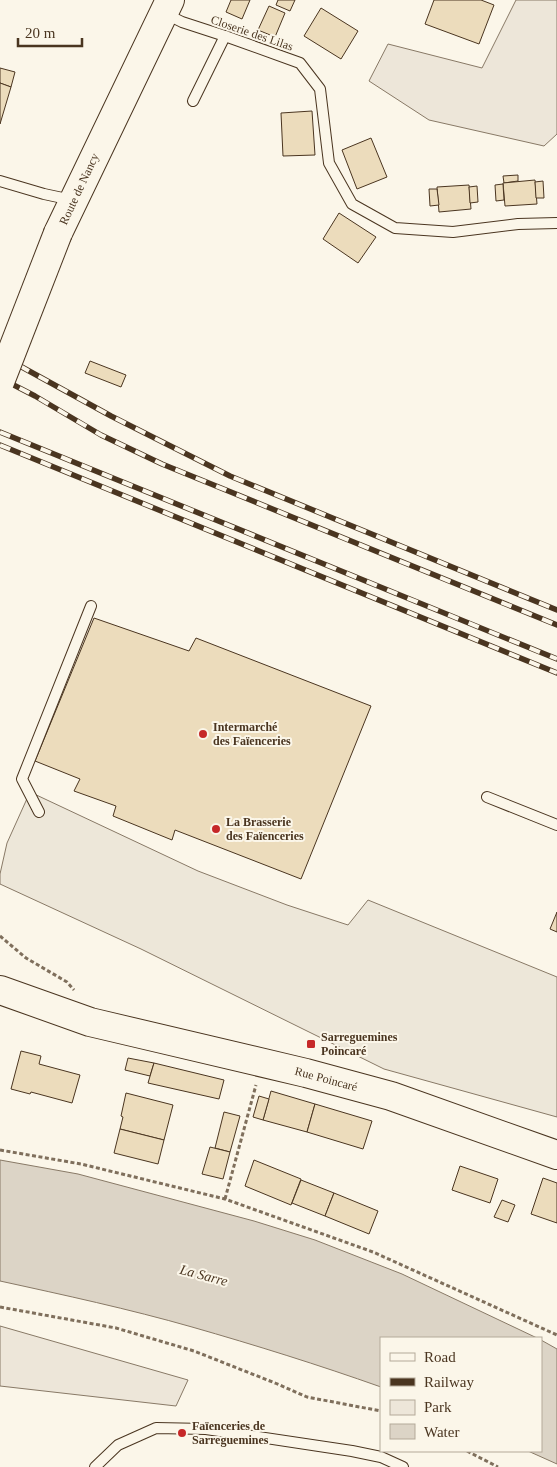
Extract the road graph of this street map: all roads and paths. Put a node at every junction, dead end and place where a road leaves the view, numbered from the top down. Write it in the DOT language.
graph roads {
  1 [pos="166,6"];
  2 [pos="225,36"];
  3 [pos="193,101"];
  4 [pos="0,181"];
  5 [pos="73,200"];
  6 [pos="557,223"];
  7 [pos="0,382"];
  8 [pos="91,606"];
  9 [pos="487,796"];
  10 [pos="39,812"];
  11 [pos="557,824"];
  12 [pos="0,936"];
  13 [pos="0,990"];
  14 [pos="79,995"];
  15 [pos="0,1008"];
  16 [pos="90,1022"];
  17 [pos="262,1063"];
  18 [pos="0,1150"];
  19 [pos="557,1155"];
  20 [pos="225,1199"];
  21 [pos="0,1307"];
  22 [pos="557,1335"];
  23 [pos="380,1411"];
  24 [pos="469,1452"];
  25 [pos="95,1467"];
  26 [pos="403,1467"];
  27 [pos="498,1467"];
  1 -- 2 [label="lane, Closerie des Lilas"];
  1 -- 5 [label="main road, Route de Nancy"];
  2 -- 3 [label="lane"];
  2 -- 6 [label="lane, Closerie des Lilas"];
  4 -- 5 [label="lane"];
  5 -- 7 [label="main road, Route de Nancy, bridge"];
  8 -- 10 [label="lane"];
  9 -- 11 [label="lane"];
  12 -- 14 [label="path"];
  13 -- 16 [label="main road, Rue Poincaré"];
  15 -- 16 [label="main road, Rue Poincaré"];
  16 -- 17 [label="main road, Rue Poincaré"];
  17 -- 19 [label="main road, Rue Poincaré"];
  17 -- 20 [label="path"];
  18 -- 20 [label="path"];
  20 -- 22 [label="path"];
  21 -- 23 [label="path"];
  24 -- 27 [label="path"];
  25 -- 26 [label="lane"];
}
